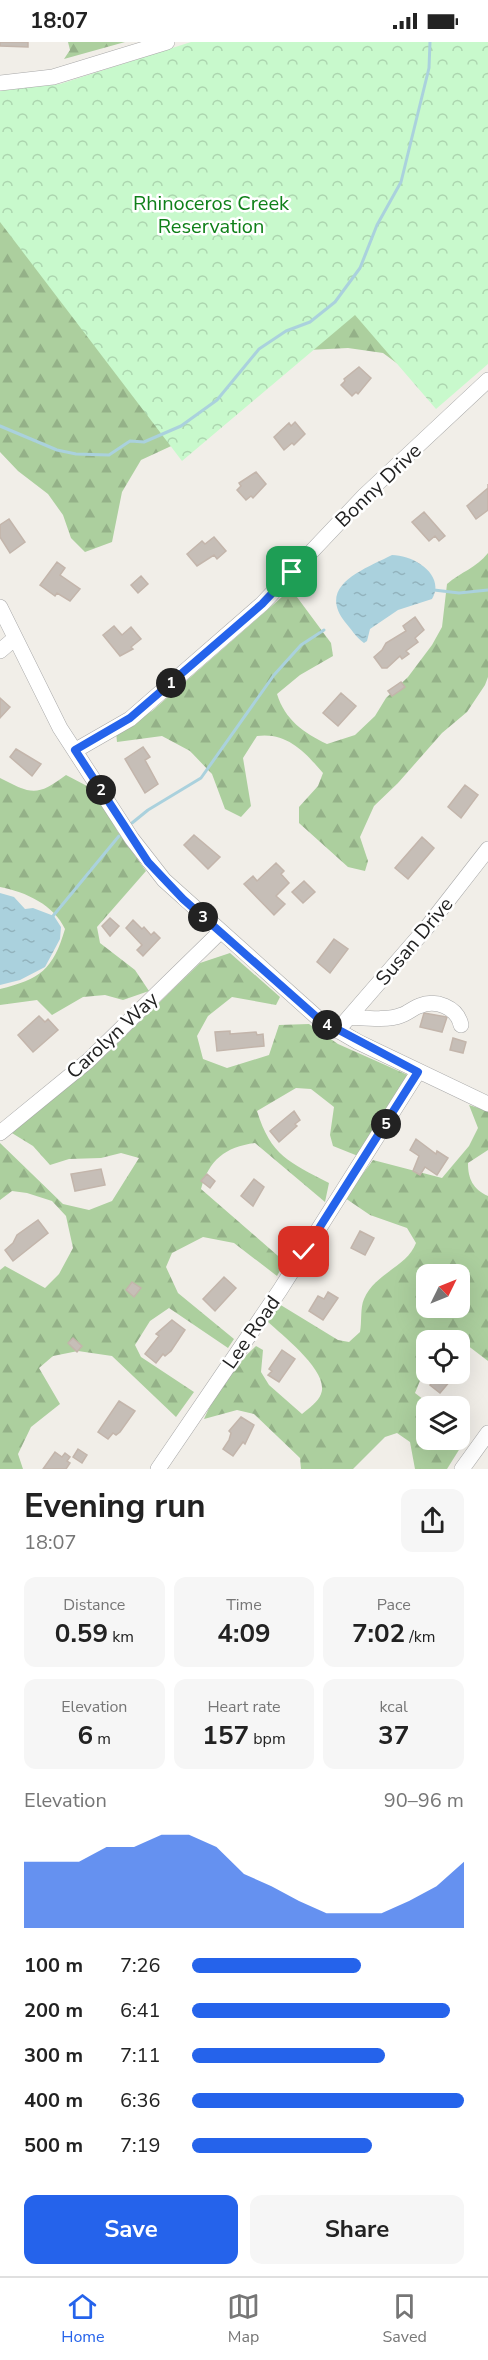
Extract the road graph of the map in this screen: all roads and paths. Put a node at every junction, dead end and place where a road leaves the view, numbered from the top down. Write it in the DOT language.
graph roads {
  1 [pos="167,42"];
  2 [pos="0,83"];
  3 [pos="488,380"];
  4 [pos="0,607"];
  5 [pos="14,639"];
  6 [pos="0,651"];
  7 [pos="75,750"];
  8 [pos="488,849"];
  9 [pos="219,932"];
  10 [pos="349,1017"];
  11 [pos="461,1025"];
  12 [pos="337,1031"];
  13 [pos="418,1072"];
  14 [pos="488,1104"];
  15 [pos="0,1133"];
  16 [pos="488,1433"];
  17 [pos="158,1469"];
  18 [pos="462,1469"];
  1 -- 2 [label="street"];
  3 -- 7 [label="street, Bonny Drive"];
  4 -- 5 [label="street"];
  5 -- 6 [label="street"];
  5 -- 7 [label="street"];
  7 -- 9 [label="street"];
  8 -- 10 [label="street, Susan Drive"];
  9 -- 12 [label="street"];
  9 -- 15 [label="street, Carolyn Way"];
  10 -- 11 [label="street"];
  10 -- 12 [label="street, Susan Drive"];
  12 -- 13 [label="street"];
  13 -- 14 [label="street"];
  13 -- 17 [label="street, Lee Road"];
  16 -- 18 [label="street"];
}
